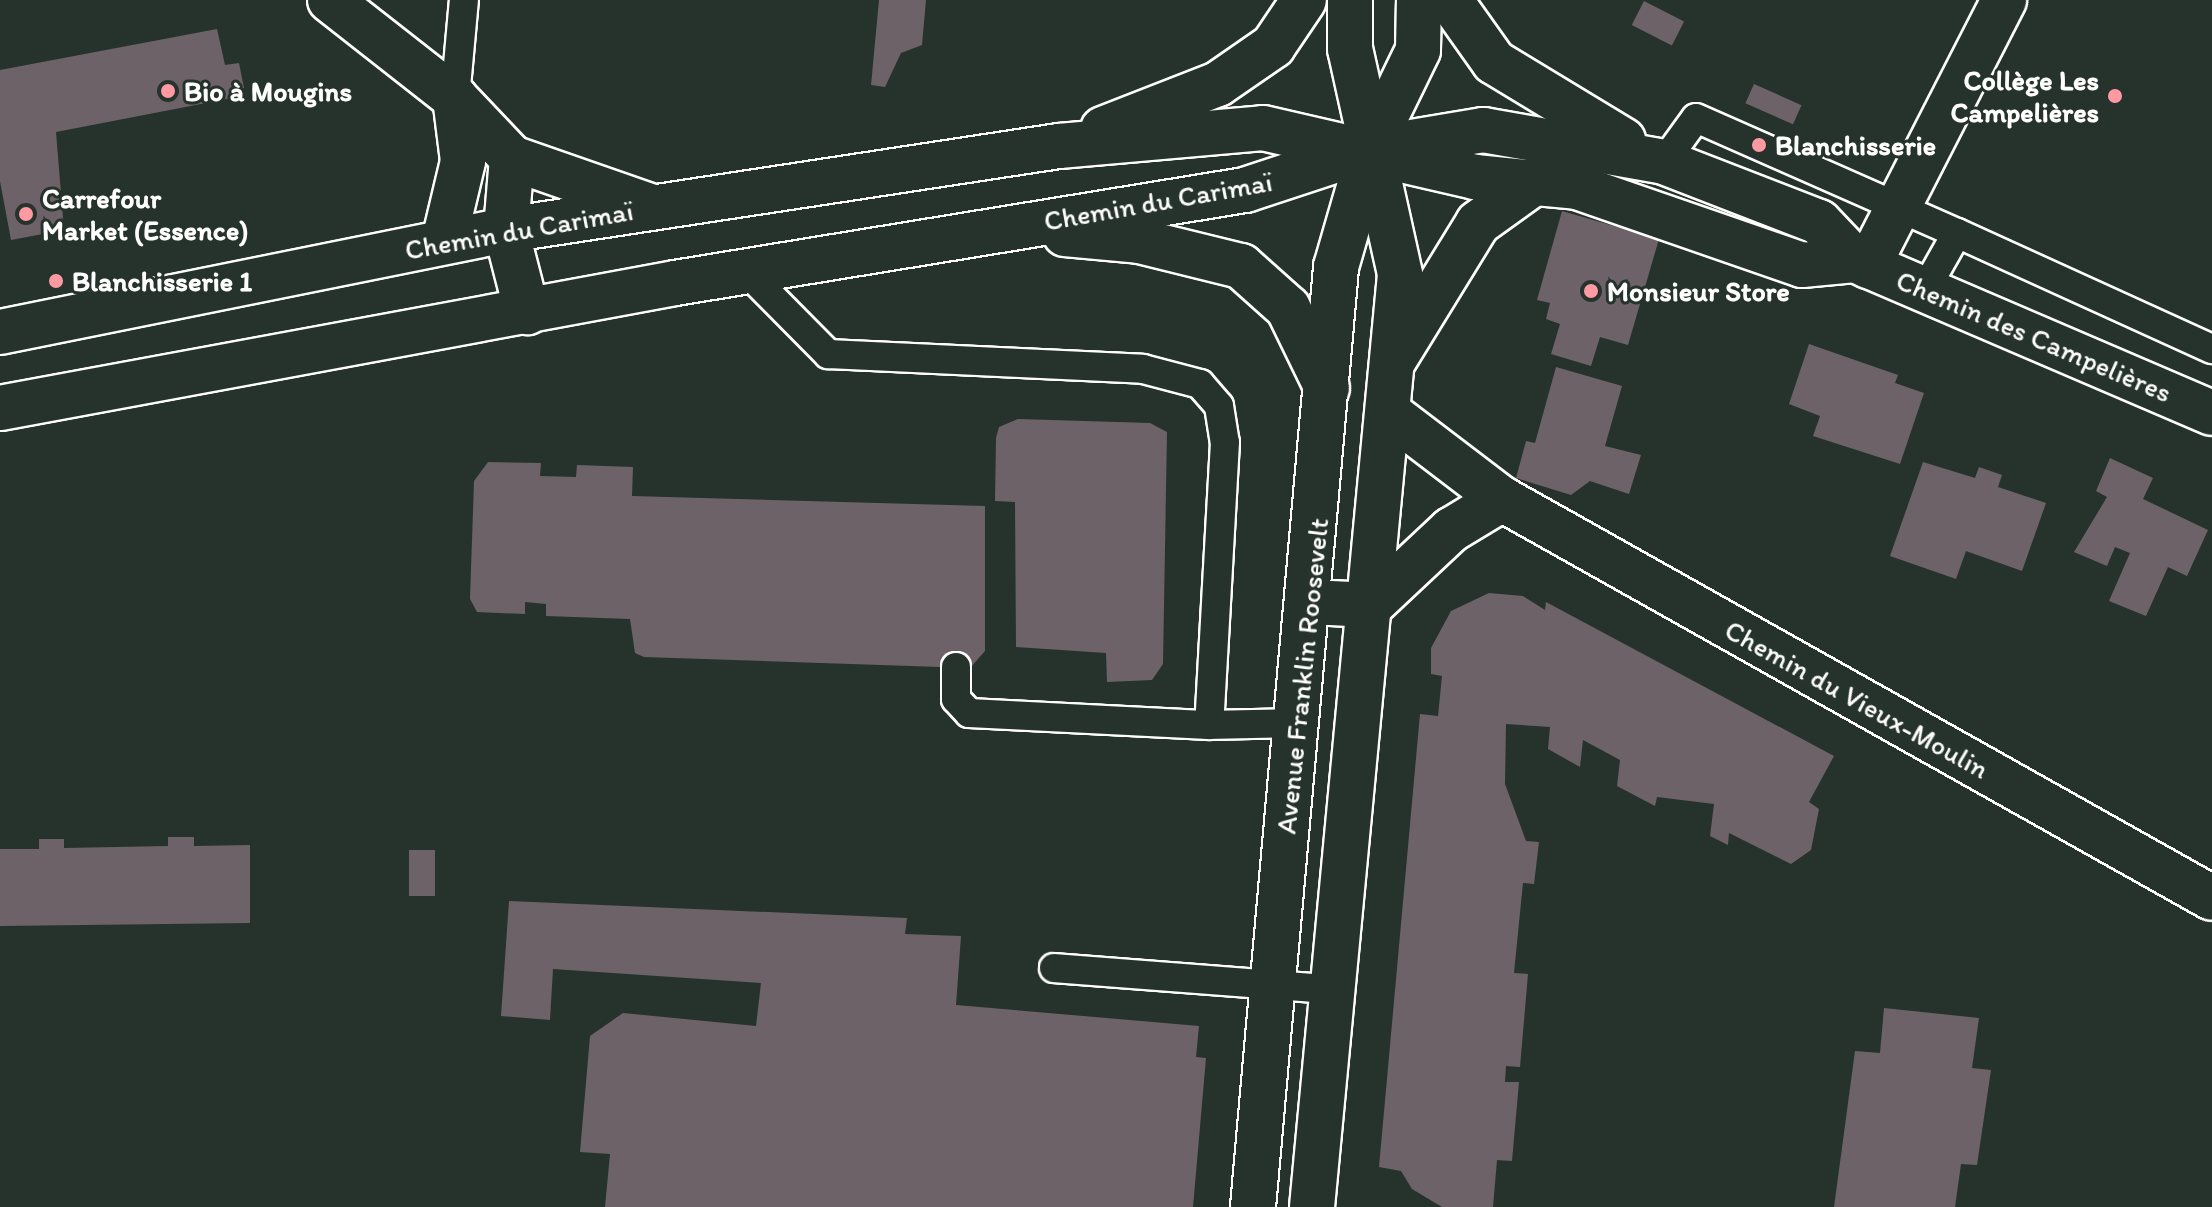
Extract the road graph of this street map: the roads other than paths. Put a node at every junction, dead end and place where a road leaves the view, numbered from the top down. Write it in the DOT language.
graph roads {
  1 [pos="330,0"];
  2 [pos="464,0"];
  3 [pos="1304,0"];
  4 [pos="1350,0"];
  5 [pos="1419,0"];
  6 [pos="1450,0"];
  7 [pos="2004,0"];
  8 [pos="455,98"];
  9 [pos="1059,146"];
  10 [pos="1370,149"];
  11 [pos="512,158"];
  12 [pos="1664,162"];
  13 [pos="1538,180"];
  14 [pos="1899,206"];
  15 [pos="653,207"];
  16 [pos="999,228"];
  17 [pos="506,230"];
  18 [pos="1957,233"];
  19 [pos="444,241"];
  20 [pos="1862,263"];
  21 [pos="746,271"];
  22 [pos="1926,288"];
  23 [pos="527,312"];
  24 [pos="0,332"];
  25 [pos="2212,349"];
  26 [pos="1392,363"];
  27 [pos="1328,391"];
  28 [pos="0,408"];
  29 [pos="1389,413"];
  30 [pos="2212,413"];
  31 [pos="1502,499"];
  32 [pos="1310,602"];
  33 [pos="1371,605"];
  34 [pos="956,667"];
  35 [pos="1297,723"];
  36 [pos="1209,725"];
  37 [pos="2212,898"];
  38 [pos="1054,968"];
  39 [pos="1273,984"];
  40 [pos="1337,990"];
  41 [pos="1253,1207"];
  42 [pos="1312,1207"];
  1 -- 8 [label="main road"];
  2 -- 8 [label="lane"];
  3 -- 9 [label="main road"];
  4 -- 10 [label="main road, Avenue Franklin Roosevelt"];
  5 -- 10 [label="main road, Avenue Franklin Roosevelt"];
  6 -- 12 [label="main road"];
  7 -- 14 [label="main road"];
  8 -- 11 [label="main road"];
  8 -- 19 [label="main road"];
  9 -- 10 [label="main road, Chemin du Carimaï"];
  9 -- 15 [label="main road, Chemin du Carimaï"];
  10 -- 12 [label="main road, Chemin des Campelières"];
  10 -- 13 [label="main road, Chemin des Campelières"];
  10 -- 16 [label="main road, Chemin du Carimaï"];
  10 -- 26 [label="main road, Avenue Franklin Roosevelt"];
  10 -- 27 [label="main road, Avenue Franklin Roosevelt"];
  11 -- 15 [label="main road"];
  11 -- 17 [label="main road"];
  12 -- 14 [label="lane"];
  12 -- 20 [label="main road, Chemin des Campelières"];
  13 -- 20 [label="main road, Chemin des Campelières"];
  13 -- 26 [label="main road"];
  14 -- 18 [label="lane"];
  14 -- 20 [label="main road"];
  15 -- 17 [label="main road, Chemin du Carimaï"];
  16 -- 21 [label="main road, Chemin du Carimaï"];
  16 -- 27 [label="main road"];
  17 -- 19 [label="main road, Chemin du Carimaï"];
  17 -- 23 [label="main road"];
  18 -- 22 [label="lane"];
  18 -- 25 [label="lane"];
  19 -- 24 [label="main road, Chemin du Carimaï"];
  20 -- 22 [label="main road, Chemin des Campelières"];
  21 -- 23 [label="main road, Chemin du Carimaï"];
  21 -- 36 [label="lane"];
  22 -- 30 [label="main road, Chemin des Campelières"];
  23 -- 28 [label="main road, Chemin du Carimaï"];
  26 -- 29 [label="main road, Avenue Franklin Roosevelt"];
  27 -- 32 [label="main road, Avenue Franklin Roosevelt"];
  29 -- 31 [label="main road, Chemin du Vieux-Moulin"];
  29 -- 33 [label="main road, Avenue Franklin Roosevelt"];
  31 -- 33 [label="main road"];
  31 -- 37 [label="main road, Chemin du Vieux-Moulin"];
  32 -- 33 [label="main road"];
  32 -- 35 [label="main road, Avenue Franklin Roosevelt"];
  33 -- 40 [label="main road, Avenue Franklin Roosevelt"];
  34 -- 36 [label="lane"];
  35 -- 36 [label="lane"];
  35 -- 39 [label="main road, Avenue Franklin Roosevelt"];
  38 -- 39 [label="lane"];
  39 -- 40 [label="lane"];
  39 -- 41 [label="main road, Avenue Franklin Roosevelt"];
  40 -- 42 [label="main road, Avenue Franklin Roosevelt"];
}
